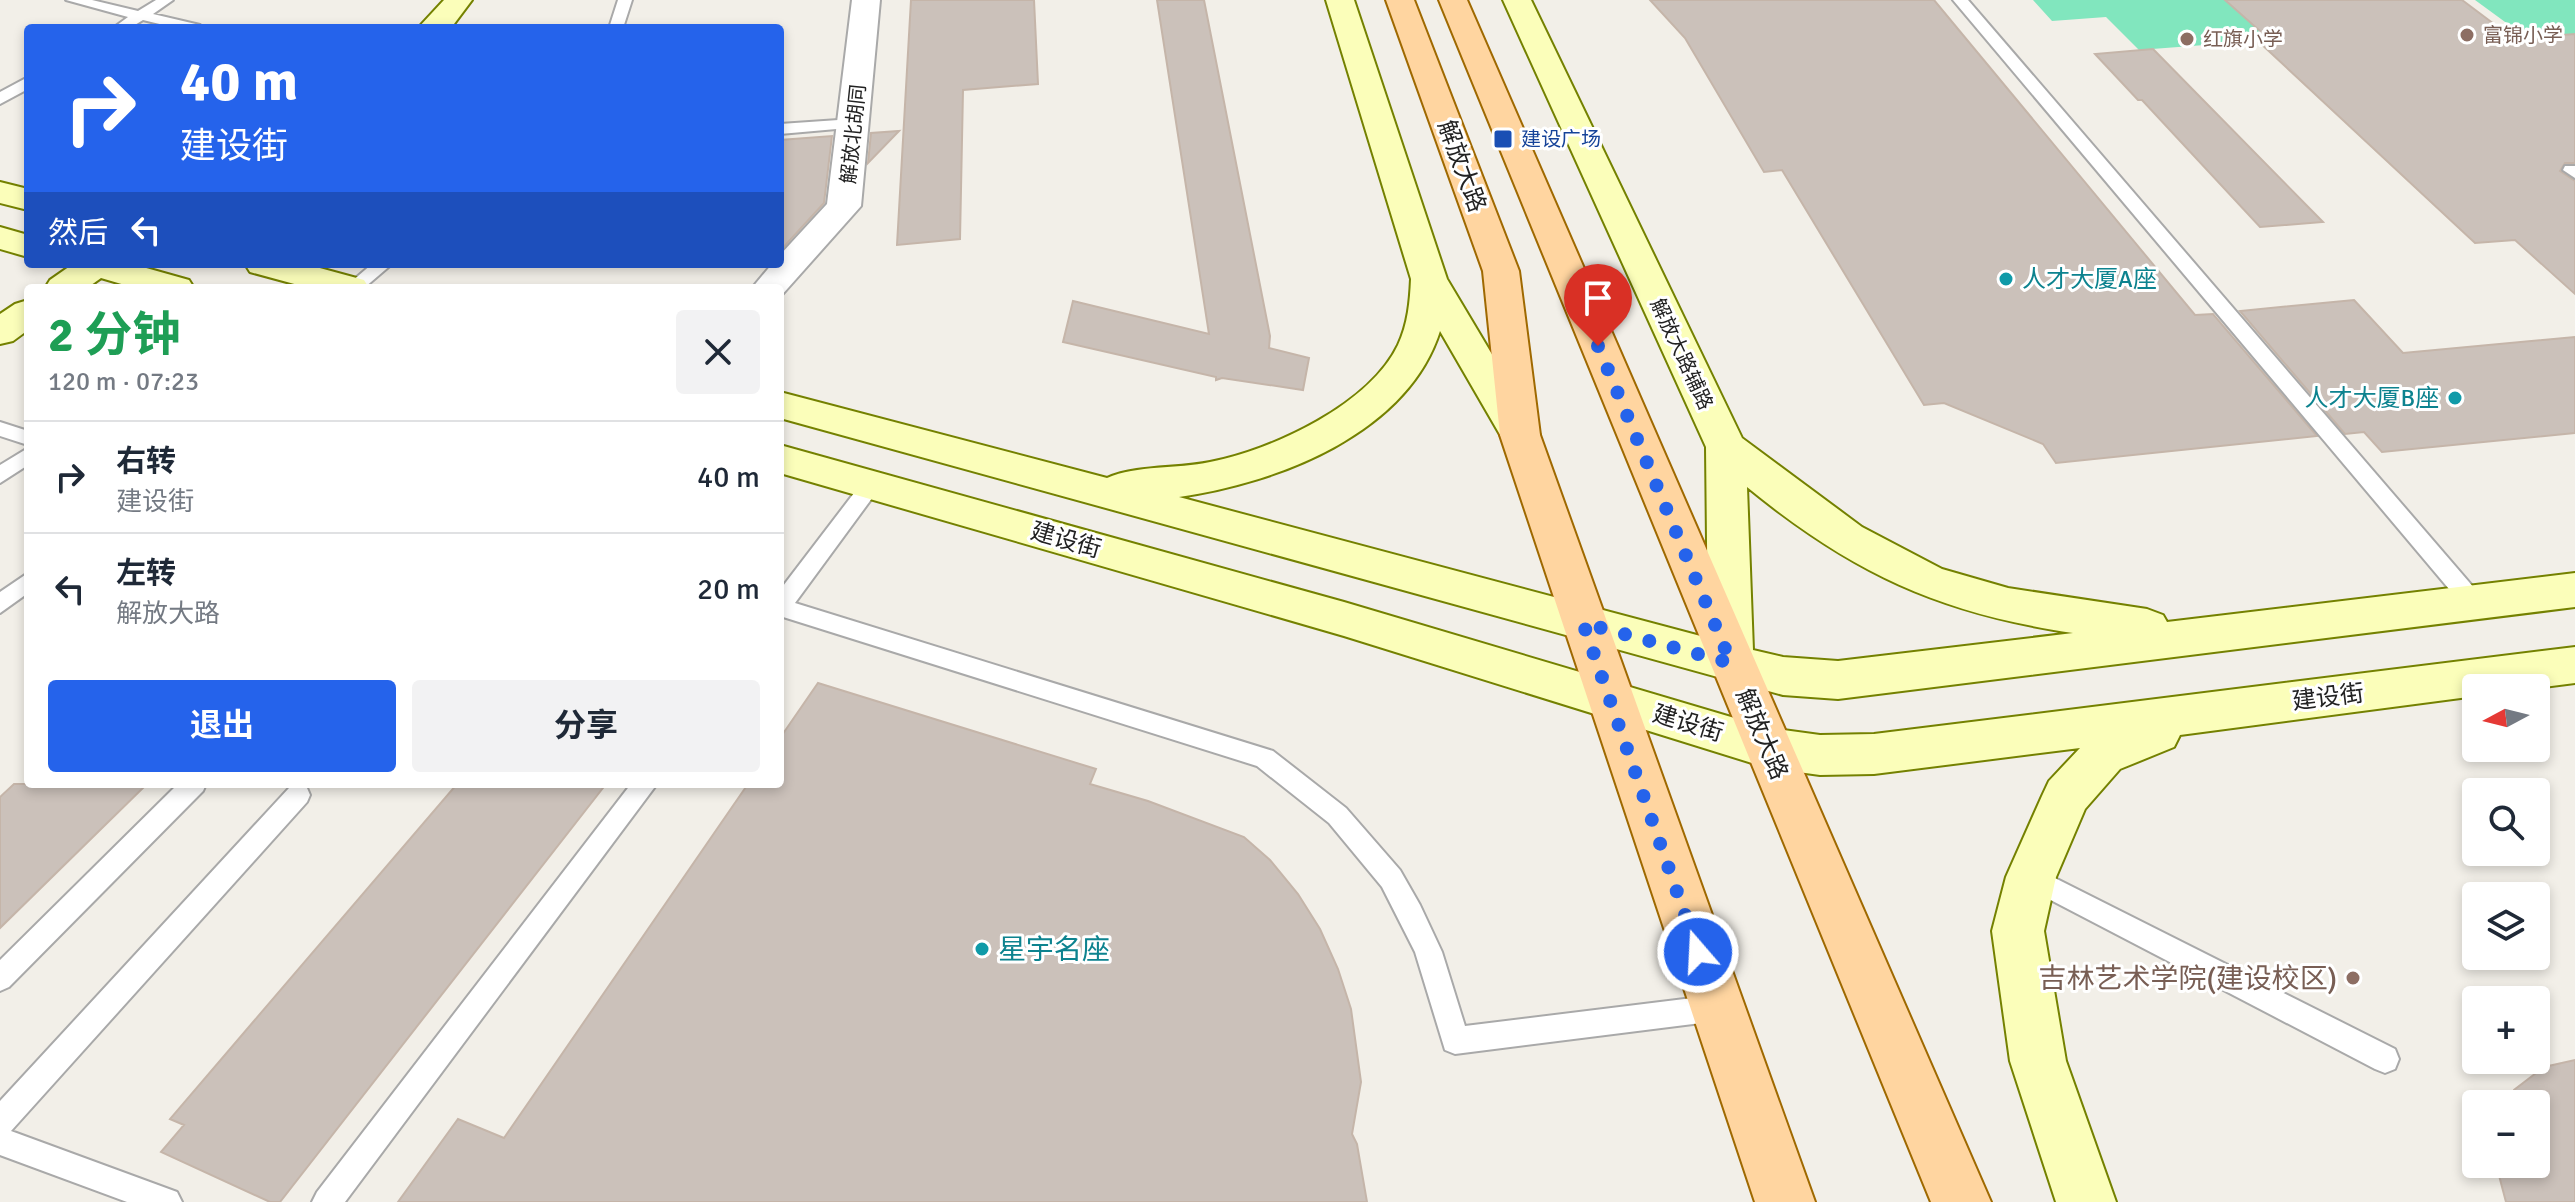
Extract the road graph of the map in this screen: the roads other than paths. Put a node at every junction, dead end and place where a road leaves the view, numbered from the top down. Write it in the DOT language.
graph roads {
  1 [pos="73,0"];
  2 [pos="166,0"];
  3 [pos="458,0"];
  4 [pos="625,0"];
  5 [pos="866,0"];
  6 [pos="1340,0"];
  7 [pos="1400,0"];
  8 [pos="1453,0"];
  9 [pos="1517,0"];
  10 [pos="1960,0"];
  11 [pos="141,16"];
  12 [pos="127,24"];
  13 [pos="177,24"];
  14 [pos="438,24"];
  15 [pos="617,24"];
  16 [pos="24,84"];
  17 [pos="0,99"];
  18 [pos="853,124"];
  19 [pos="784,129"];
  20 [pos="0,192"];
  21 [pos="24,199"];
  22 [pos="0,238"];
  23 [pos="24,245"];
  24 [pos="89,268"];
  25 [pos="108,268"];
  26 [pos="278,268"];
  27 [pos="378,268"];
  28 [pos="1429,279"];
  29 [pos="68,284"];
  30 [pos="162,284"];
  31 [pos="337,284"];
  32 [pos="357,284"];
  33 [pos="774,284"];
  34 [pos="24,315"];
  35 [pos="0,332"];
  36 [pos="784,406"];
  37 [pos="0,429"];
  38 [pos="1520,435"];
  39 [pos="24,437"];
  40 [pos="1726,447"];
  41 [pos="24,458"];
  42 [pos="784,460"];
  43 [pos="0,476"];
  44 [pos="871,485"];
  45 [pos="1090,490"];
  46 [pos="24,584"];
  47 [pos="2575,590"];
  48 [pos="784,601"];
  49 [pos="2473,602"];
  50 [pos="0,604"];
  51 [pos="784,607"];
  52 [pos="1583,623"];
  53 [pos="2201,635"];
  54 [pos="1731,663"];
  55 [pos="2575,665"];
  56 [pos="1609,700"];
  57 [pos="2204,713"];
  58 [pos="1768,748"];
  59 [pos="190,788"];
  60 [pos="642,788"];
  61 [pos="298,795"];
  62 [pos="2031,877"];
  63 [pos="0,978"];
  64 [pos="1717,1008"];
  65 [pos="2385,1059"];
  66 [pos="0,1122"];
  67 [pos="0,1141"];
  68 [pos="167,1202"];
  69 [pos="327,1202"];
  70 [pos="1785,1202"];
  71 [pos="1961,1202"];
  72 [pos="2086,1202"];
  1 -- 11 [label="lane"];
  2 -- 11 [label="lane"];
  3 -- 14 [label="main road"];
  4 -- 15 [label="lane"];
  5 -- 18 [label="street, 解放北胡同"];
  6 -- 28 [label="main road"];
  7 -- 38 [label="main road, 解放大路"];
  8 -- 54 [label="main road, 解放大路"];
  9 -- 40 [label="main road, 解放大路辅路"];
  10 -- 49 [label="lane"];
  11 -- 12 [label="lane"];
  11 -- 13 [label="lane"];
  16 -- 17 [label="lane"];
  18 -- 19 [label="lane"];
  18 -- 33 [label="street, 解放北胡同"];
  20 -- 21 [label="main road"];
  22 -- 23 [label="main road"];
  24 -- 29 [label="main road"];
  25 -- 30 [label="main road"];
  26 -- 31 [label="main road"];
  27 -- 32 [label="lane"];
  28 -- 38 [label="main road"];
  28 -- 45 [label="main road"];
  34 -- 35 [label="main road"];
  36 -- 45 [label="main road"];
  37 -- 39 [label="lane"];
  38 -- 52 [label="main road, 解放大路"];
  40 -- 53 [label="main road"];
  40 -- 54 [label="main road"];
  41 -- 43 [label="lane"];
  42 -- 44 [label="main road, 建设街"];
  44 -- 48 [label="lane"];
  44 -- 56 [label="main road, 建设街"];
  45 -- 52 [label="main road"];
  46 -- 50 [label="lane"];
  47 -- 49 [label="main road"];
  49 -- 53 [label="main road"];
  51 -- 64 [label="lane"];
  52 -- 54 [label="main road"];
  52 -- 56 [label="main road, 解放大路"];
  53 -- 54 [label="main road"];
  54 -- 58 [label="main road, 解放大路"];
  55 -- 57 [label="main road, 建设街"];
  56 -- 58 [label="main road, 建设街"];
  56 -- 64 [label="main road, 解放大路"];
  57 -- 58 [label="main road, 建设街"];
  57 -- 62 [label="main road"];
  58 -- 71 [label="main road, 解放大路"];
  59 -- 63 [label="lane"];
  60 -- 69 [label="lane"];
  61 -- 66 [label="lane"];
  62 -- 65 [label="lane"];
  62 -- 72 [label="main road"];
  64 -- 70 [label="main road, 解放大路"];
  67 -- 68 [label="lane"];
}
